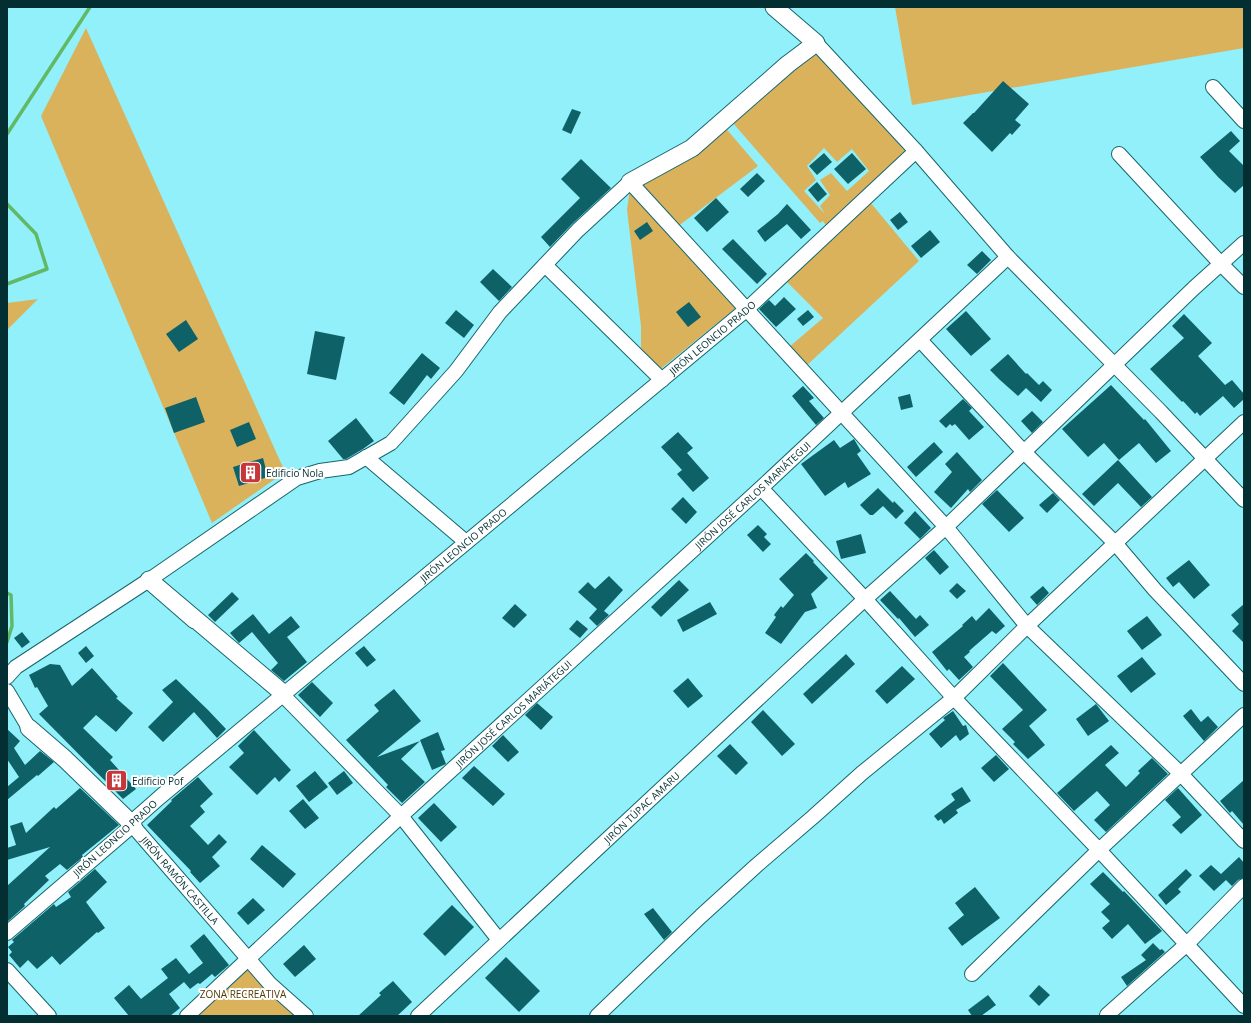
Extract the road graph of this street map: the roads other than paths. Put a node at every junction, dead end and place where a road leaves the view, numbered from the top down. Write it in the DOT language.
graph roads {
  1 [pos="774,7"];
  2 [pos="816,43"];
  3 [pos="1213,87"];
  4 [pos="1244,121"];
  5 [pos="916,151"];
  6 [pos="1119,154"];
  7 [pos="630,182"];
  8 [pos="1244,243"];
  9 [pos="1008,258"];
  10 [pos="1221,264"];
  11 [pos="545,265"];
  12 [pos="1244,286"];
  13 [pos="747,309"];
  14 [pos="920,340"];
  15 [pos="1114,366"];
  16 [pos="662,380"];
  17 [pos="841,413"];
  18 [pos="1244,422"];
  19 [pos="1023,451"];
  20 [pos="366,457"];
  21 [pos="1205,458"];
  22 [pos="761,488"];
  23 [pos="1244,500"];
  24 [pos="946,527"];
  25 [pos="466,542"];
  26 [pos="1115,543"];
  27 [pos="149,580"];
  28 [pos="866,599"];
  29 [pos="1027,626"];
  30 [pos="7,677"];
  31 [pos="1244,684"];
  32 [pos="7,691"];
  33 [pos="284,694"];
  34 [pos="954,698"];
  35 [pos="1244,715"];
  36 [pos="1180,774"];
  37 [pos="401,816"];
  38 [pos="133,825"];
  39 [pos="1244,842"];
  40 [pos="1099,850"];
  41 [pos="1244,886"];
  42 [pos="7,933"];
  43 [pos="499,940"];
  44 [pos="1187,944"];
  45 [pos="247,959"];
  46 [pos="7,970"];
  47 [pos="972,974"];
  48 [pos="1244,1006"];
  49 [pos="1106,1015"];
  50 [pos="49,1016"];
  51 [pos="186,1016"];
  52 [pos="306,1016"];
  53 [pos="418,1016"];
  54 [pos="598,1016"];
  1 -- 2 [label="street"];
  2 -- 5 [label="street"];
  2 -- 7 [label="street"];
  3 -- 4 [label="street"];
  5 -- 9 [label="street"];
  5 -- 13 [label="street, JIRÓN LEONCIO PRADO"];
  6 -- 10 [label="street"];
  7 -- 11 [label="street"];
  7 -- 13 [label="street"];
  8 -- 10 [label="street, JIRÓN TÚPAC AMARU"];
  9 -- 14 [label="street, JIRÓN JOSÉ CARLOS MARIÁTEGUI"];
  9 -- 15 [label="street"];
  10 -- 12 [label="street"];
  10 -- 15 [label="street, JIRÓN TÚPAC AMARU"];
  11 -- 16 [label="street"];
  11 -- 20 [label="street"];
  13 -- 16 [label="street, JIRÓN LEONCIO PRADO"];
  13 -- 17 [label="street"];
  14 -- 17 [label="street, JIRÓN JOSÉ CARLOS MARIÁTEGUI"];
  14 -- 19 [label="street"];
  15 -- 19 [label="street, JIRÓN TÚPAC AMARU"];
  15 -- 21 [label="street"];
  16 -- 25 [label="street, JIRÓN LEONCIO PRADO"];
  17 -- 22 [label="street, JIRÓN JOSÉ CARLOS MARIÁTEGUI"];
  17 -- 24 [label="street"];
  18 -- 21 [label="street"];
  19 -- 24 [label="street, JIRÓN TÚPAC AMARU"];
  19 -- 26 [label="street"];
  20 -- 25 [label="street"];
  20 -- 27 [label="street"];
  21 -- 23 [label="street"];
  21 -- 26 [label="street"];
  22 -- 28 [label="street"];
  22 -- 37 [label="street, JIRÓN JOSÉ CARLOS MARIÁTEGUI"];
  24 -- 28 [label="street, JIRÓN TÚPAC AMARU"];
  24 -- 29 [label="street"];
  25 -- 33 [label="street, JIRÓN LEONCIO PRADO"];
  26 -- 29 [label="street"];
  26 -- 31 [label="street"];
  27 -- 30 [label="street"];
  27 -- 33 [label="street"];
  28 -- 34 [label="street"];
  28 -- 43 [label="street, JIRÓN TÚPAC AMARU"];
  29 -- 34 [label="street"];
  29 -- 36 [label="street"];
  32 -- 38 [label="street, JIRÓN RAMÓN CASTILLA"];
  33 -- 37 [label="street"];
  33 -- 38 [label="street, JIRÓN LEONCIO PRADO"];
  34 -- 40 [label="street"];
  34 -- 54 [label="street"];
  35 -- 36 [label="street"];
  36 -- 39 [label="street"];
  36 -- 40 [label="street"];
  37 -- 43 [label="street"];
  37 -- 45 [label="street, JIRÓN JOSÉ CARLOS MARIÁTEGUI"];
  38 -- 42 [label="street, JIRÓN LEONCIO PRADO"];
  38 -- 45 [label="street, JIRÓN RAMÓN CASTILLA"];
  40 -- 44 [label="street"];
  40 -- 47 [label="street"];
  41 -- 44 [label="street"];
  43 -- 53 [label="street, JIRÓN TÚPAC AMARU"];
  44 -- 48 [label="street"];
  44 -- 49 [label="street"];
  45 -- 51 [label="street, JIRÓN JOSÉ CARLOS MARIÁTEGUI"];
  45 -- 52 [label="street, JIRÓN RAMÓN CASTILLA"];
  46 -- 50 [label="street"];
}
